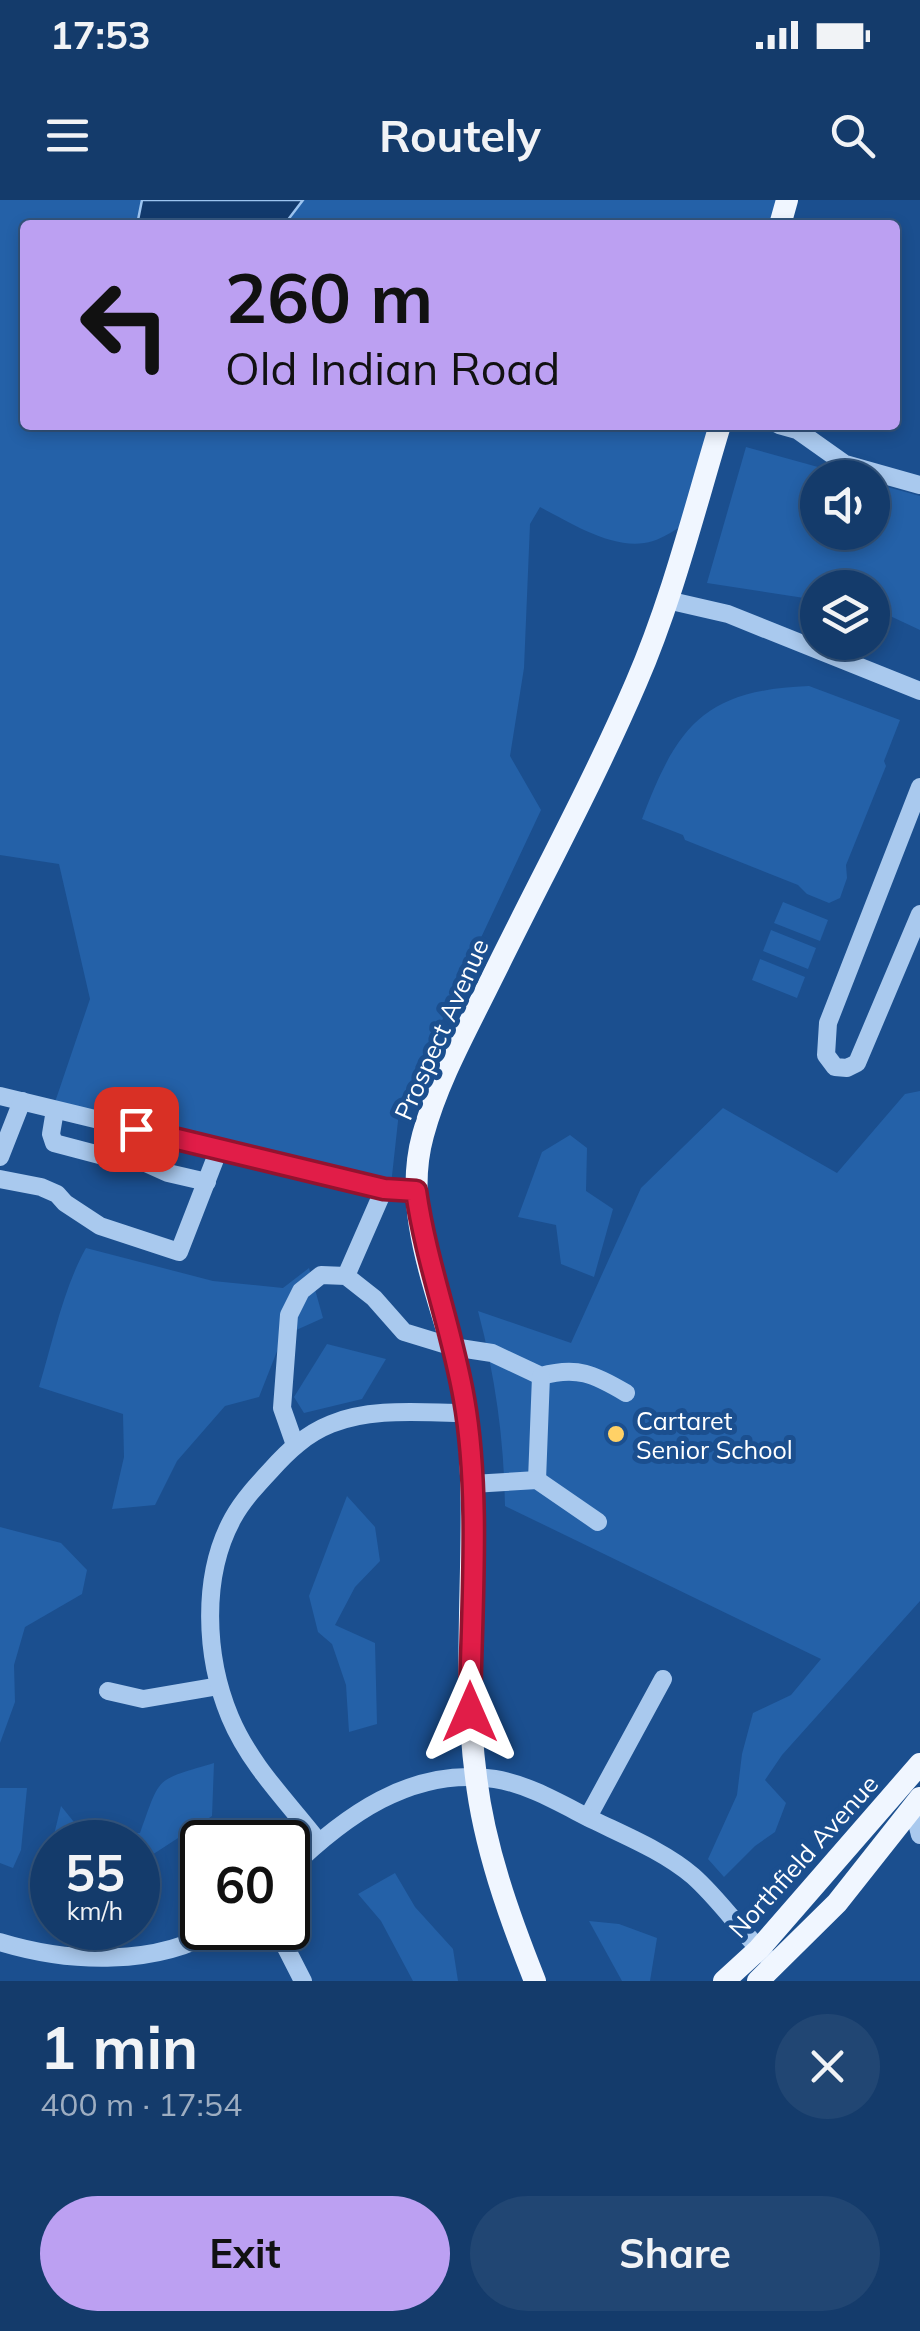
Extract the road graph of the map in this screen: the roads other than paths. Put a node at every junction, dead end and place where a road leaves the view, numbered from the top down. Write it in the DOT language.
graph roads {
  1 [pos="718,430"];
  2 [pos="797,430"];
  3 [pos="920,485"];
  4 [pos="667,600"];
  5 [pos="920,691"];
  6 [pos="920,786"];
  7 [pos="913,823"];
  8 [pos="920,914"];
  9 [pos="0,1096"];
  10 [pos="22,1101"];
  11 [pos="56,1110"];
  12 [pos="136,1129"];
  13 [pos="219,1149"];
  14 [pos="128,1156"];
  15 [pos="0,1157"];
  16 [pos="0,1179"];
  17 [pos="207,1182"];
  18 [pos="384,1189"];
  19 [pos="416,1191"];
  20 [pos="346,1276"];
  21 [pos="453,1347"];
  22 [pos="541,1376"];
  23 [pos="626,1393"];
  24 [pos="466,1414"];
  25 [pos="295,1444"];
  26 [pos="537,1480"];
  27 [pos="472,1484"];
  28 [pos="598,1522"];
  29 [pos="664,1678"];
  30 [pos="219,1686"];
  31 [pos="108,1691"];
  32 [pos="920,1764"];
  33 [pos="476,1777"];
  34 [pos="920,1801"];
  35 [pos="588,1817"];
  36 [pos="890,1818"];
  37 [pos="920,1835"];
  38 [pos="318,1841"];
  39 [pos="310,1849"];
  40 [pos="180,1944"];
  41 [pos="1,1946"];
  42 [pos="287,1950"];
  43 [pos="764,1965"];
  44 [pos="302,1981"];
  45 [pos="536,1981"];
  46 [pos="724,1981"];
  1 -- 4 [label="main road, Prospect Avenue"];
  2 -- 3 [label="street"];
  4 -- 5 [label="street"];
  4 -- 19 [label="main road, Prospect Avenue"];
  6 -- 7 [label="street"];
  7 -- 8 [label="street"];
  9 -- 10 [label="street"];
  10 -- 11 [label="street"];
  10 -- 15 [label="street"];
  11 -- 12 [label="street"];
  11 -- 14 [label="street"];
  12 -- 13 [label="street"];
  12 -- 14 [label="street"];
  13 -- 17 [label="street"];
  13 -- 18 [label="street"];
  14 -- 17 [label="street"];
  16 -- 17 [label="street"];
  18 -- 19 [label="street"];
  18 -- 20 [label="street"];
  19 -- 21 [label="main road, Prospect Avenue"];
  20 -- 21 [label="street"];
  20 -- 25 [label="street"];
  21 -- 22 [label="street"];
  21 -- 24 [label="main road, Prospect Avenue"];
  22 -- 23 [label="street"];
  22 -- 26 [label="street"];
  24 -- 25 [label="street"];
  24 -- 27 [label="main road, Prospect Avenue"];
  25 -- 30 [label="street"];
  26 -- 27 [label="street"];
  26 -- 28 [label="street"];
  27 -- 33 [label="main road, Prospect Avenue"];
  29 -- 35 [label="street"];
  30 -- 31 [label="street"];
  30 -- 38 [label="street"];
  32 -- 36 [label="main road, Northfield Avenue"];
  33 -- 35 [label="street"];
  33 -- 38 [label="street"];
  33 -- 45 [label="main road, Prospect Avenue"];
  34 -- 36 [label="main road, Northfield Avenue"];
  34 -- 37 [label="street"];
  35 -- 43 [label="street"];
  36 -- 43 [label="main road, Northfield Avenue"];
  38 -- 39 [label="street"];
  40 -- 41 [label="street"];
  42 -- 44 [label="street"];
  43 -- 46 [label="main road, Northfield Avenue"];
}
